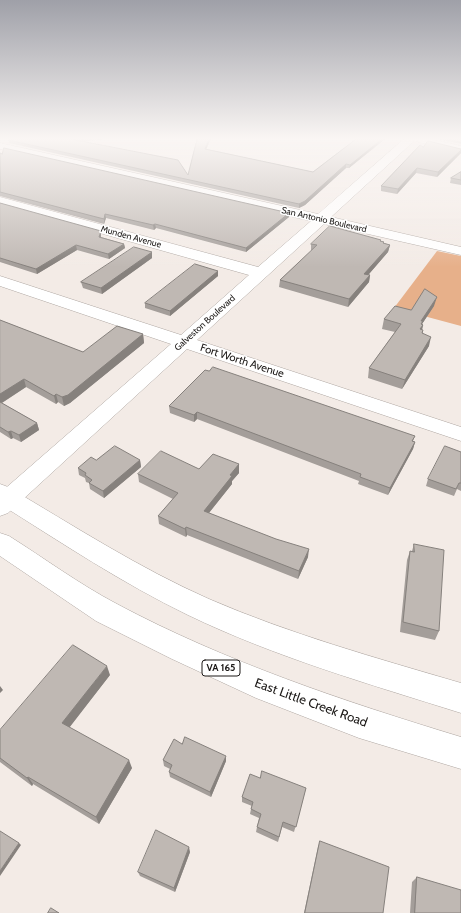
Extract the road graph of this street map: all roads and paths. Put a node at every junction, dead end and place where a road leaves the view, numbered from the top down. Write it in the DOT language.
graph roads {
  1 [pos="156,182"];
  2 [pos="362,182"];
  3 [pos="0,201"];
  4 [pos="320,219"];
  5 [pos="461,251"];
  6 [pos="261,272"];
  7 [pos="0,281"];
  8 [pos="183,342"];
  9 [pos="461,434"];
  10 [pos="3,499"];
  11 [pos="0,543"];
  12 [pos="461,698"];
  13 [pos="461,753"];
  1 -- 4 [label="street, San Antonio Boulevard"];
  2 -- 4 [label="street, Galveston Boulevard"];
  3 -- 6 [label="street, Munden Avenue"];
  4 -- 5 [label="street, San Antonio Boulevard"];
  4 -- 6 [label="street, Galveston Boulevard"];
  6 -- 8 [label="street, Galveston Boulevard"];
  7 -- 8 [label="street, Fort Worth Avenue"];
  8 -- 9 [label="street, Fort Worth Avenue"];
  8 -- 10 [label="street, Galveston Boulevard"];
  10 -- 12 [label="street"];
  11 -- 13 [label="street, East Little Creek Road / VA 165"];
}
